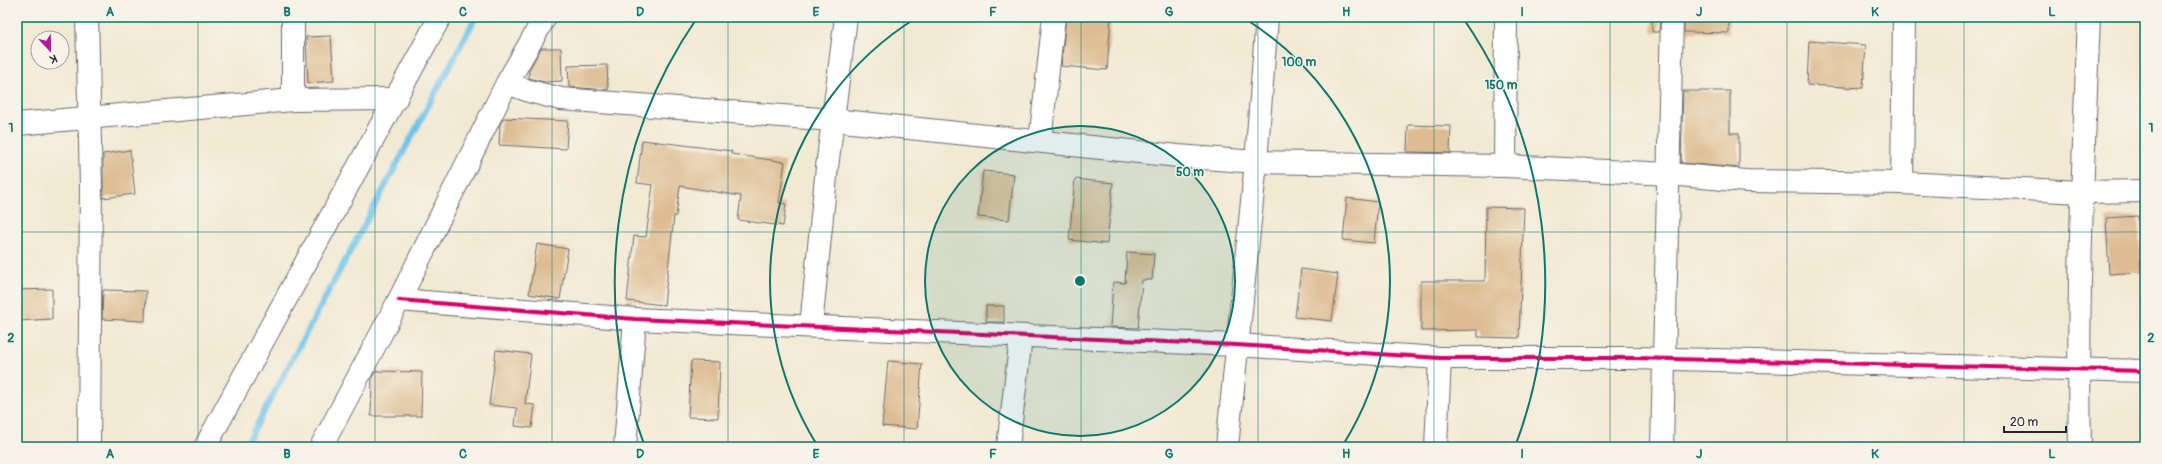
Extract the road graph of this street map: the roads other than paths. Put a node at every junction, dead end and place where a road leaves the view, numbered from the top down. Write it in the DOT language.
graph roads {
  1 [pos="87,17"];
  2 [pos="294,17"];
  3 [pos="440,17"];
  4 [pos="545,17"];
  5 [pos="846,17"];
  6 [pos="1054,17"];
  7 [pos="1267,17"];
  8 [pos="1506,17"];
  9 [pos="1672,17"];
  10 [pos="1904,17"];
  11 [pos="2089,17"];
  12 [pos="507,83"];
  13 [pos="396,98"];
  14 [pos="293,100"];
  15 [pos="89,117"];
  16 [pos="833,120"];
  17 [pos="17,124"];
  18 [pos="1040,141"];
  19 [pos="1256,162"];
  20 [pos="1505,166"];
  21 [pos="1669,174"];
  22 [pos="1902,183"];
  23 [pos="2145,191"];
  24 [pos="2082,192"];
  25 [pos="399,300"];
  26 [pos="635,318"];
  27 [pos="812,326"];
  28 [pos="1021,337"];
  29 [pos="1236,345"];
  30 [pos="1440,358"];
  31 [pos="1663,360"];
  32 [pos="2078,370"];
  33 [pos="2145,371"];
  34 [pos="89,447"];
  35 [pos="205,447"];
  36 [pos="321,447"];
  37 [pos="625,447"];
  38 [pos="1008,447"];
  39 [pos="1227,447"];
  40 [pos="1436,447"];
  41 [pos="1662,447"];
  42 [pos="2080,447"];
  1 -- 15 [label="street"];
  2 -- 14 [label="street"];
  3 -- 13 [label="street"];
  4 -- 12 [label="street"];
  5 -- 16 [label="street"];
  6 -- 18 [label="street"];
  7 -- 19 [label="street"];
  8 -- 20 [label="street"];
  9 -- 21 [label="street"];
  10 -- 22 [label="street"];
  11 -- 24 [label="street"];
  12 -- 16 [label="street"];
  12 -- 25 [label="street"];
  13 -- 14 [label="street"];
  13 -- 35 [label="street"];
  14 -- 15 [label="street"];
  15 -- 17 [label="street"];
  15 -- 34 [label="street"];
  16 -- 18 [label="street"];
  16 -- 27 [label="street"];
  18 -- 19 [label="street"];
  19 -- 20 [label="street"];
  19 -- 29 [label="street"];
  20 -- 21 [label="street"];
  21 -- 22 [label="street"];
  21 -- 31 [label="street"];
  22 -- 24 [label="street"];
  23 -- 24 [label="street"];
  24 -- 32 [label="street"];
  25 -- 26 [label="street"];
  25 -- 36 [label="street"];
  26 -- 27 [label="street"];
  26 -- 37 [label="street"];
  27 -- 28 [label="street"];
  28 -- 29 [label="street"];
  28 -- 38 [label="street"];
  29 -- 30 [label="street"];
  29 -- 39 [label="street"];
  30 -- 31 [label="street"];
  30 -- 40 [label="street"];
  31 -- 32 [label="street"];
  31 -- 41 [label="street"];
  32 -- 33 [label="street"];
  32 -- 42 [label="street"];
}
